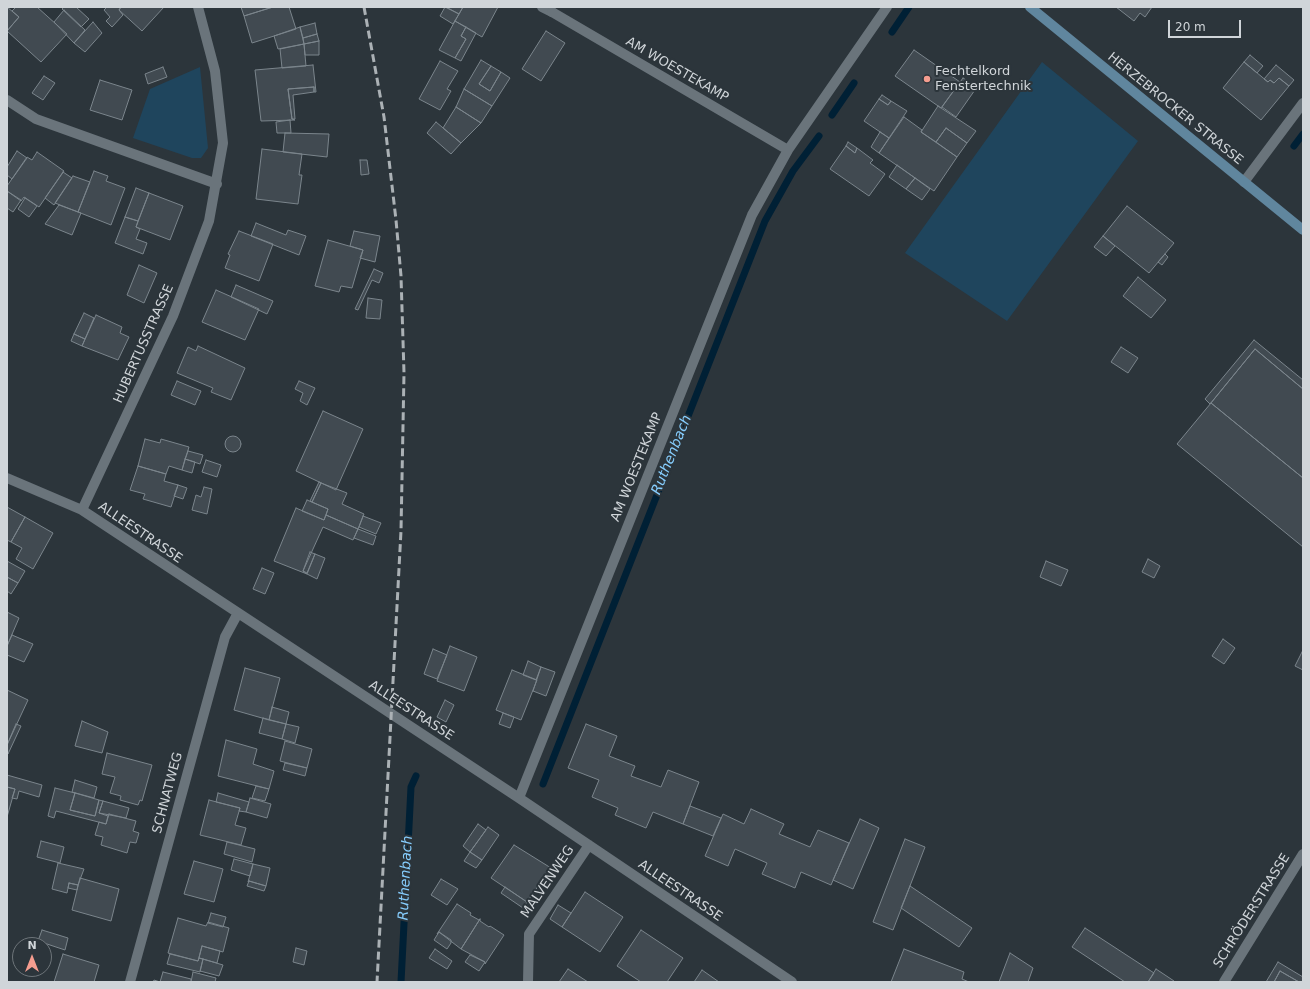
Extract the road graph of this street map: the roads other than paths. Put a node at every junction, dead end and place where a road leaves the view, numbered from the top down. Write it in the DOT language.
graph roads {
  1 [pos="198,7"];
  2 [pos="542,7"];
  3 [pos="887,7"];
  4 [pos="1030,7"];
  5 [pos="7,100"];
  6 [pos="1303,103"];
  7 [pos="788,150"];
  8 [pos="1244,182"];
  9 [pos="217,184"];
  10 [pos="1303,230"];
  11 [pos="7,478"];
  12 [pos="82,510"];
  13 [pos="238,613"];
  14 [pos="519,798"];
  15 [pos="589,846"];
  16 [pos="1303,854"];
  17 [pos="130,982"];
  18 [pos="528,982"];
  19 [pos="792,982"];
  20 [pos="1224,982"];
  1 -- 9 [label="street, HUBERTUSSTRASSE"];
  2 -- 7 [label="street, AM WOESTEKAMP"];
  3 -- 7 [label="street, AM WOESTEKAMP"];
  4 -- 8 [label="main road, HERZEBROCKER STRASSE"];
  5 -- 9 [label="street"];
  6 -- 8 [label="street"];
  7 -- 14 [label="street, AM WOESTEKAMP"];
  8 -- 10 [label="main road, HERZEBROCKER STRASSE"];
  9 -- 12 [label="street, HUBERTUSSTRASSE"];
  11 -- 12 [label="street, ALLEESTRASSE"];
  12 -- 13 [label="street, ALLEESTRASSE"];
  13 -- 14 [label="street, ALLEESTRASSE"];
  13 -- 17 [label="street, SCHNATWEG"];
  14 -- 15 [label="street, ALLEESTRASSE"];
  15 -- 18 [label="street, MALVENWEG"];
  15 -- 19 [label="street, ALLEESTRASSE"];
  16 -- 20 [label="street, SCHRÖDERSTRASSE"];
}
